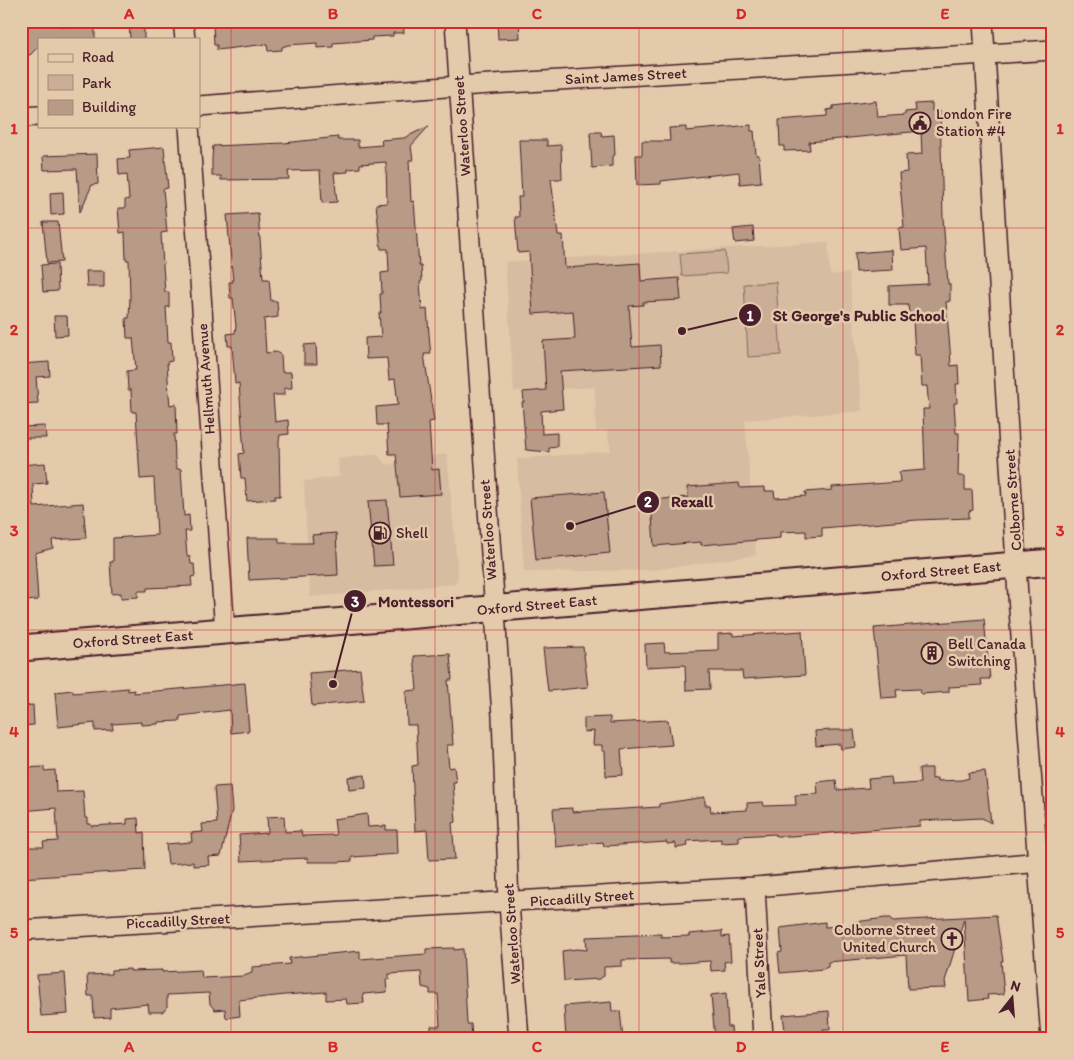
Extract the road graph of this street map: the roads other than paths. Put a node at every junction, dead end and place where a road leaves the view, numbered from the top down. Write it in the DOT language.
graph roads {
  1 [pos="183,21"];
  2 [pos="455,21"];
  3 [pos="983,21"];
  4 [pos="185,38"];
  5 [pos="1053,50"];
  6 [pos="985,54"];
  7 [pos="459,86"];
  8 [pos="200,106"];
  9 [pos="38,116"];
  10 [pos="21,117"];
  11 [pos="188,128"];
  12 [pos="1053,562"];
  13 [pos="1018,564"];
  14 [pos="493,609"];
  15 [pos="224,632"];
  16 [pos="21,648"];
  17 [pos="1046,862"];
  18 [pos="755,887"];
  19 [pos="509,903"];
  20 [pos="21,930"];
  21 [pos="519,1039"];
  22 [pos="763,1039"];
  23 [pos="1051,1039"];
  1 -- 4 [label="street"];
  2 -- 7 [label="street, Waterloo Street"];
  3 -- 6 [label="street, Colborne Street"];
  5 -- 6 [label="street, Saint James Street"];
  6 -- 7 [label="street, Saint James Street"];
  6 -- 13 [label="street, Colborne Street"];
  7 -- 8 [label="street, Saint James Street"];
  7 -- 14 [label="street, Waterloo Street"];
  9 -- 10 [label="street"];
  11 -- 15 [label="street, Hellmuth Avenue"];
  12 -- 13 [label="main road, Oxford Street East"];
  13 -- 14 [label="main road, Oxford Street East"];
  13 -- 17 [label="street, Colborne Street"];
  14 -- 15 [label="main road, Oxford Street East"];
  14 -- 19 [label="street, Waterloo Street"];
  15 -- 16 [label="main road, Oxford Street East"];
  17 -- 18 [label="street, Piccadilly Street"];
  17 -- 23 [label="street, Colborne Street"];
  18 -- 19 [label="street, Piccadilly Street"];
  18 -- 22 [label="street, Yale Street"];
  19 -- 20 [label="street, Piccadilly Street"];
  19 -- 21 [label="street, Waterloo Street"];
}
